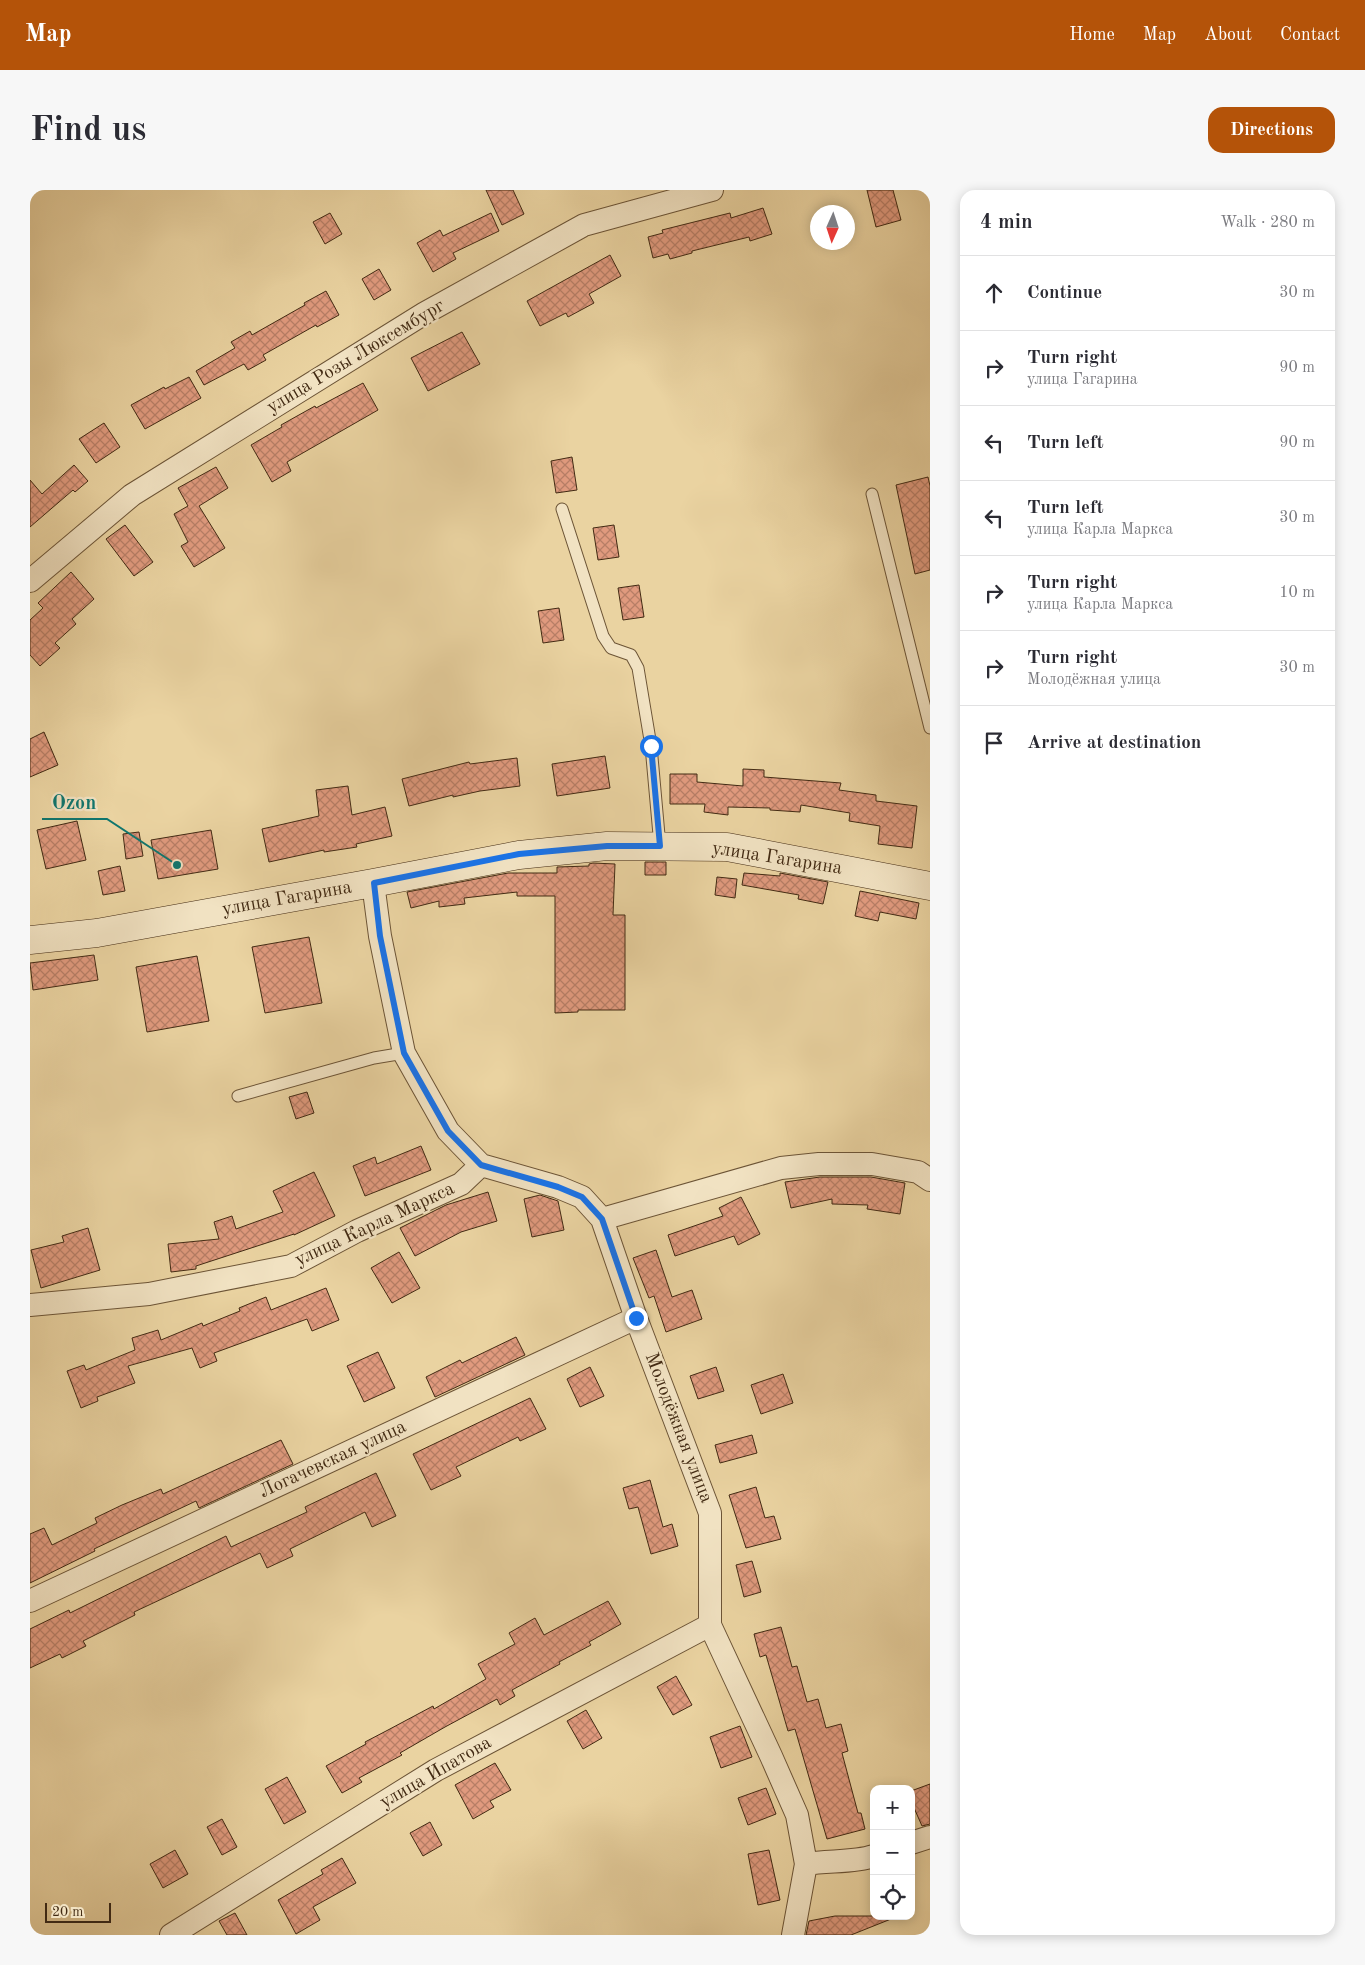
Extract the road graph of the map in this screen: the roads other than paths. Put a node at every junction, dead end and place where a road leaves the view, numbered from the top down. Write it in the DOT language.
graph roads {
  1 [pos="712,190"];
  2 [pos="872,494"];
  3 [pos="562,510"];
  4 [pos="30,581"];
  5 [pos="930,728"];
  6 [pos="660,846"];
  7 [pos="374,883"];
  8 [pos="930,886"];
  9 [pos="30,940"];
  10 [pos="404,1053"];
  11 [pos="238,1096"];
  12 [pos="481,1165"];
  13 [pos="930,1180"];
  14 [pos="602,1219"];
  15 [pos="30,1305"];
  16 [pos="636,1318"];
  17 [pos="30,1601"];
  18 [pos="710,1625"];
  19 [pos="930,1837"];
  20 [pos="915,1842"];
  21 [pos="870,1858"];
  22 [pos="806,1864"];
  23 [pos="171,1935"];
  24 [pos="792,1935"];
  1 -- 4 [label="street, улица Розы Люксембург"];
  2 -- 5 [label="lane"];
  3 -- 6 [label="lane"];
  6 -- 7 [label="main road, улица Гагарина"];
  6 -- 8 [label="main road, улица Гагарина"];
  7 -- 9 [label="main road, улица Гагарина"];
  7 -- 10 [label="street"];
  10 -- 11 [label="lane"];
  10 -- 12 [label="street"];
  12 -- 14 [label="street"];
  12 -- 15 [label="street, улица Карла Маркса"];
  13 -- 14 [label="street"];
  14 -- 16 [label="street, Молодёжная улица"];
  16 -- 17 [label="street, Логачевская улица"];
  16 -- 18 [label="street, Молодёжная улица"];
  18 -- 22 [label="street, Молодёжная улица"];
  18 -- 23 [label="street, улица Ипатова"];
  19 -- 20 [label="street"];
  21 -- 22 [label="street"];
  22 -- 24 [label="street, Молодёжная улица"];
}
